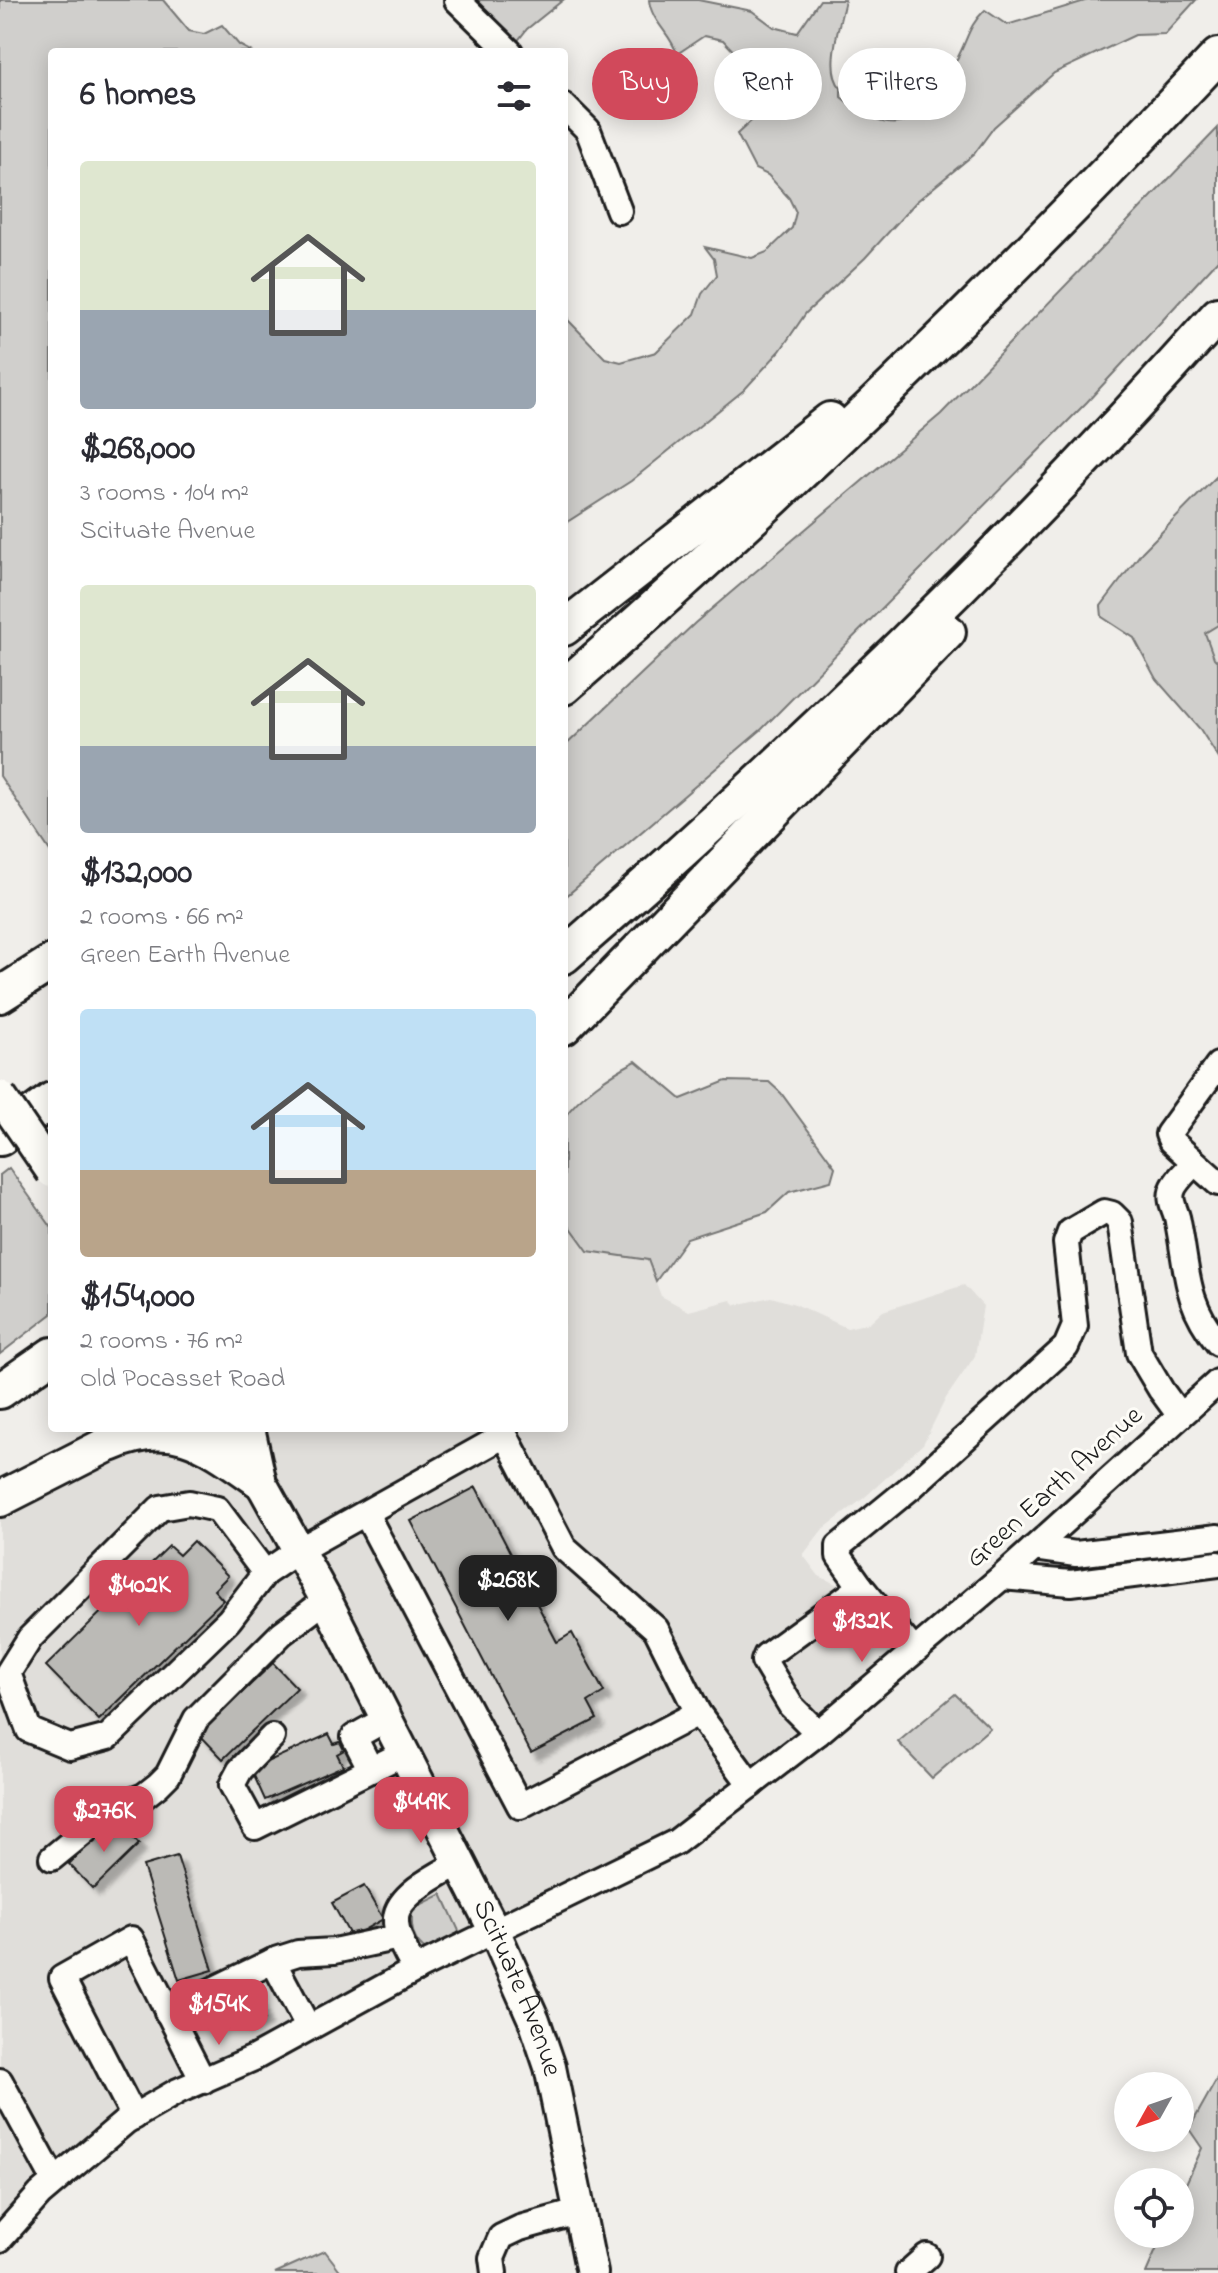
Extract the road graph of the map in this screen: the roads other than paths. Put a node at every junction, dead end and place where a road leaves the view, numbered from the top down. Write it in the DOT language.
graph roads {
  1 [pos="457,0"];
  2 [pos="506,48"];
  3 [pos="1218,56"];
  4 [pos="568,110"];
  5 [pos="619,211"];
  6 [pos="1218,315"];
  7 [pos="938,343"];
  8 [pos="1124,419"];
  9 [pos="568,625"];
  10 [pos="568,683"];
  11 [pos="568,953"];
  12 [pos="48,965"];
  13 [pos="0,995"];
  14 [pos="568,1023"];
  15 [pos="1218,1065"];
  16 [pos="0,1096"];
  17 [pos="48,1103"];
  18 [pos="0,1138"];
  19 [pos="1194,1163"];
  20 [pos="48,1166"];
  21 [pos="1218,1183"];
  22 [pos="1218,1343"];
  23 [pos="48,1358"];
  24 [pos="1218,1382"];
  25 [pos="0,1391"];
  26 [pos="1180,1416"];
  27 [pos="133,1432"];
  28 [pos="229,1432"];
  29 [pos="248,1432"];
  30 [pos="110,1444"];
  31 [pos="258,1479"];
  32 [pos="0,1499"];
  33 [pos="366,1514"];
  34 [pos="1218,1537"];
  35 [pos="1034,1548"];
  36 [pos="299,1550"];
  37 [pos="1218,1564"];
  38 [pos="265,1573"];
  39 [pos="1002,1577"];
  40 [pos="861,1587"];
  41 [pos="326,1600"];
  42 [pos="914,1651"];
  43 [pos="698,1713"];
  44 [pos="386,1719"];
  45 [pos="818,1733"];
  46 [pos="272,1737"];
  47 [pos="404,1753"];
  48 [pos="371,1770"];
  49 [pos="751,1785"];
  50 [pos="52,1858"];
  51 [pos="461,1862"];
  52 [pos="494,1930"];
  53 [pos="399,1937"];
  54 [pos="273,1961"];
  55 [pos="415,1970"];
  56 [pos="167,2012"];
  57 [pos="308,2027"];
  58 [pos="0,2081"];
  59 [pos="203,2081"];
  60 [pos="134,2117"];
  61 [pos="54,2180"];
  62 [pos="581,2211"];
  63 [pos="0,2239"];
  64 [pos="927,2256"];
  65 [pos="494,2273"];
  66 [pos="592,2273"];
  67 [pos="908,2273"];
  1 -- 2 [label="street"];
  3 -- 7 [label="highway"];
  4 -- 5 [label="street"];
  6 -- 8 [label="highway"];
  7 -- 9 [label="highway"];
  7 -- 10 [label="highway"];
  8 -- 11 [label="highway"];
  8 -- 14 [label="highway"];
  12 -- 13 [label="highway"];
  15 -- 19 [label="street"];
  16 -- 20 [label="main road, bridge"];
  17 -- 18 [label="highway"];
  19 -- 21 [label="street"];
  19 -- 22 [label="street"];
  23 -- 25 [label="highway"];
  24 -- 26 [label="street, Green Earth Avenue"];
  26 -- 35 [label="street, Green Earth Avenue"];
  26 -- 40 [label="street"];
  27 -- 30 [label="highway"];
  28 -- 31 [label="main road, Scituate Avenue"];
  29 -- 31 [label="highway"];
  30 -- 31 [label="highway"];
  30 -- 32 [label="highway"];
  31 -- 36 [label="main road, Scituate Avenue"];
  33 -- 36 [label="street"];
  33 -- 43 [label="street"];
  33 -- 43 [label="street"];
  34 -- 35 [label="street"];
  35 -- 39 [label="street, Green Earth Avenue"];
  36 -- 38 [label="street"];
  36 -- 41 [label="main road, Scituate Avenue"];
  37 -- 39 [label="street"];
  38 -- 38 [label="street"];
  39 -- 42 [label="street, Green Earth Avenue"];
  40 -- 42 [label="street"];
  40 -- 45 [label="street"];
  41 -- 44 [label="main road, Scituate Avenue"];
  41 -- 50 [label="street"];
  42 -- 45 [label="street, Green Earth Avenue"];
  43 -- 49 [label="street"];
  44 -- 47 [label="main road, Scituate Avenue"];
  44 -- 48 [label="street"];
  45 -- 49 [label="street, Green Earth Avenue"];
  46 -- 48 [label="street"];
  47 -- 48 [label="street"];
  47 -- 51 [label="main road, Scituate Avenue"];
  49 -- 52 [label="street, Green Earth Avenue"];
  51 -- 52 [label="main road, Scituate Avenue"];
  51 -- 53 [label="street"];
  52 -- 55 [label="street, Green Earth Avenue"];
  52 -- 62 [label="main road, Scituate Avenue"];
  53 -- 54 [label="street"];
  53 -- 55 [label="street"];
  54 -- 56 [label="street"];
  54 -- 57 [label="street"];
  55 -- 57 [label="street, Green Earth Avenue"];
  56 -- 59 [label="street"];
  56 -- 60 [label="street"];
  57 -- 59 [label="street, Green Earth Avenue"];
  58 -- 61 [label="street"];
  59 -- 60 [label="street, Green Earth Avenue"];
  60 -- 61 [label="street, Green Earth Avenue"];
  61 -- 63 [label="street, Green Earth Avenue"];
  62 -- 65 [label="street"];
  62 -- 66 [label="main road, Scituate Avenue"];
  64 -- 67 [label="street"];
}
